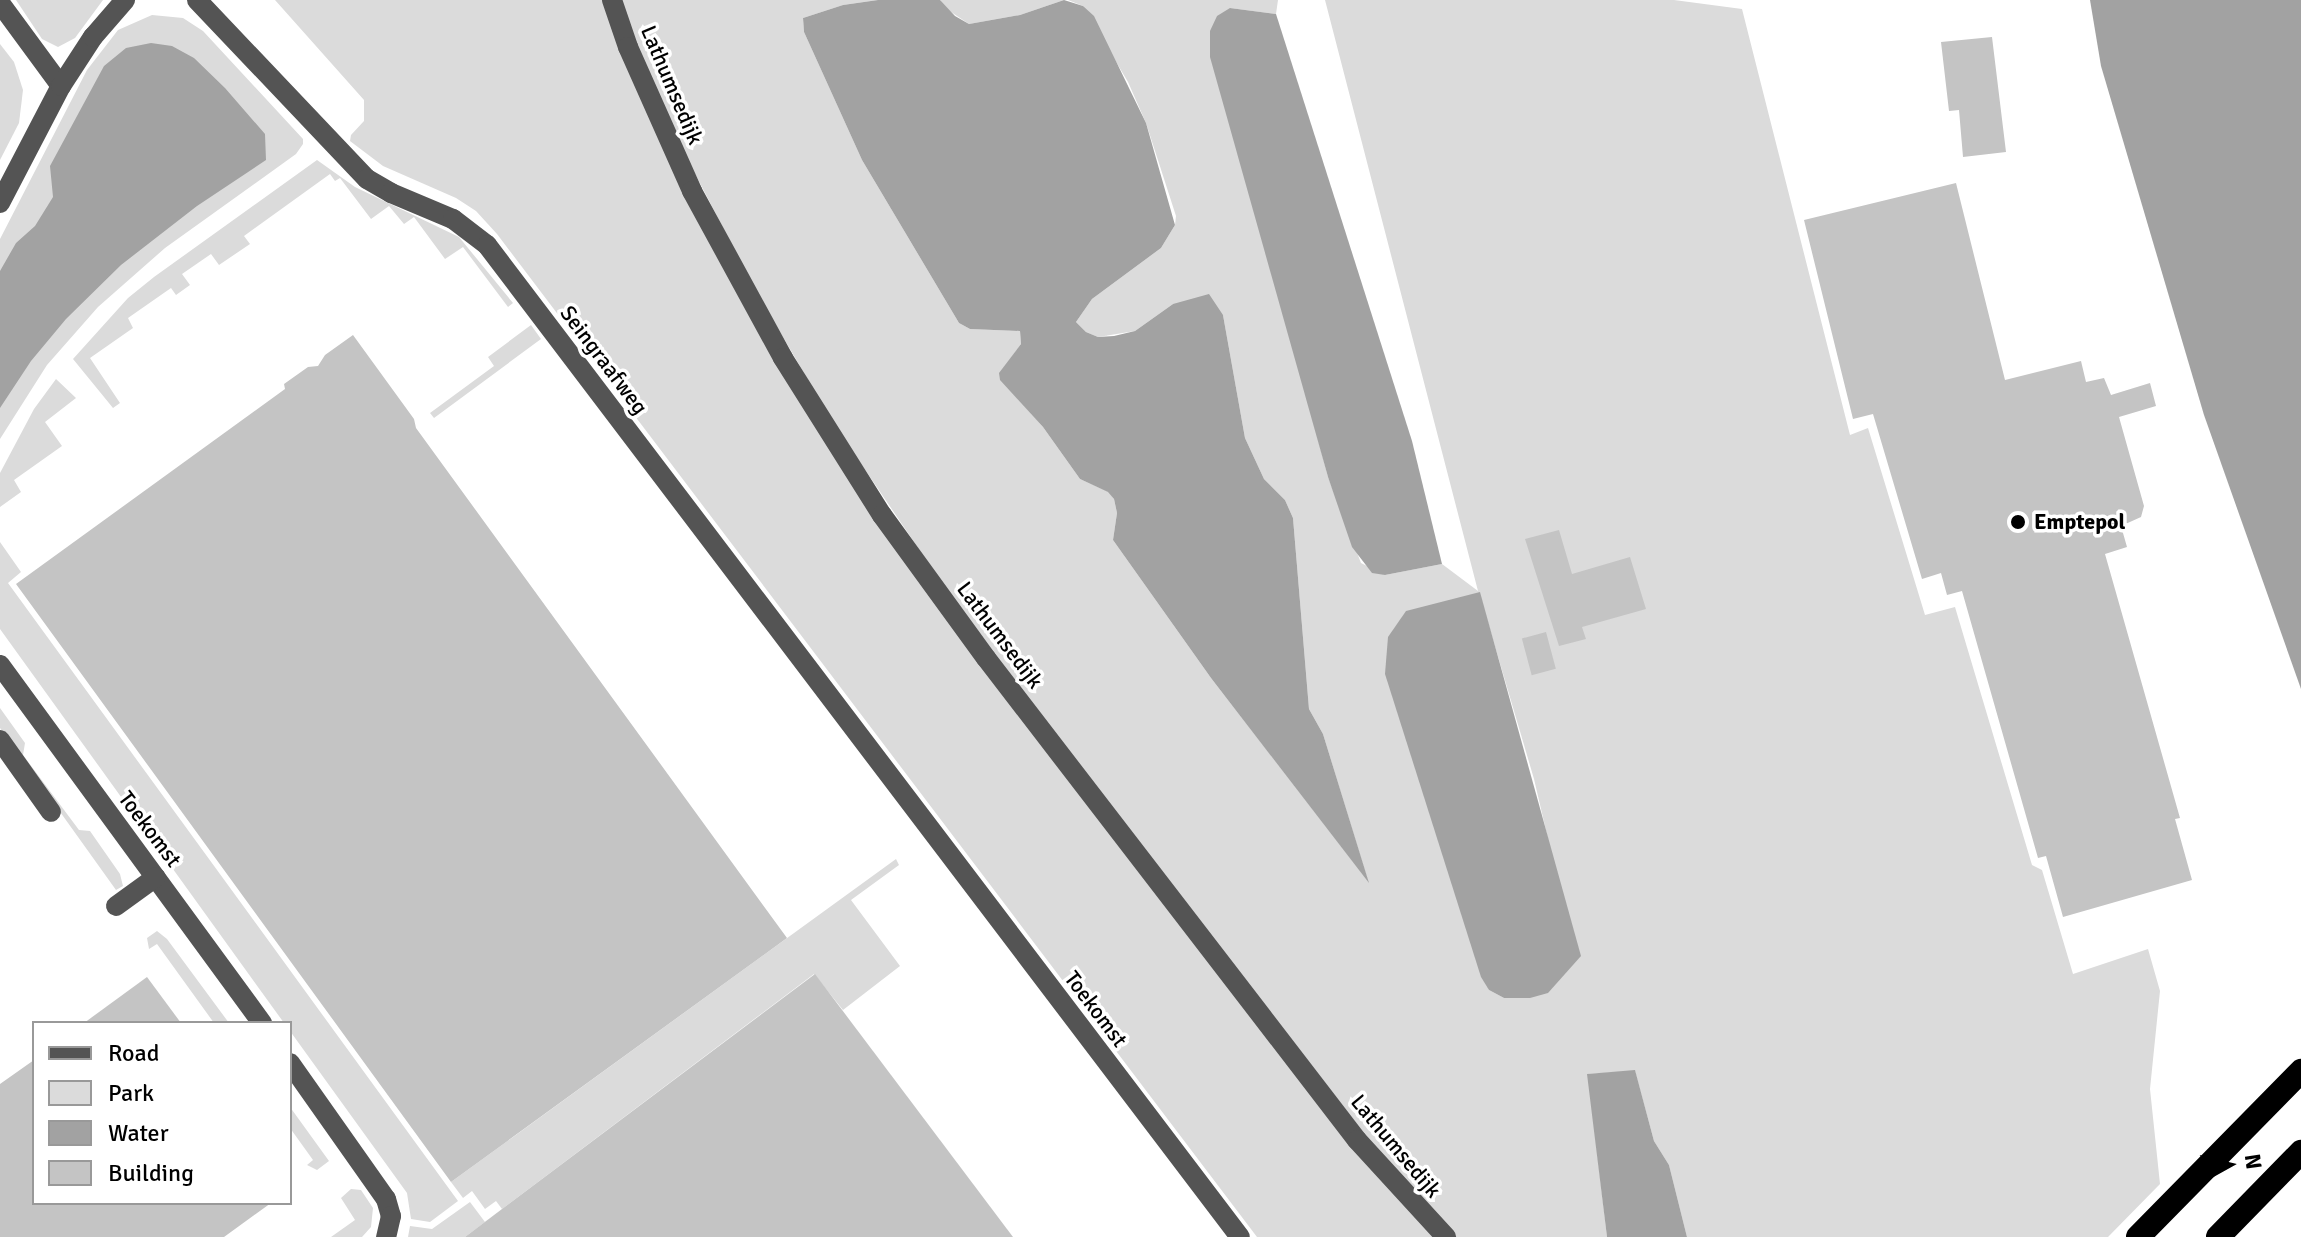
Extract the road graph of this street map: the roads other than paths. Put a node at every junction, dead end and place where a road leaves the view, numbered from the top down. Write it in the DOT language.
graph roads {
  1 [pos="125,0"];
  2 [pos="197,0"];
  3 [pos="612,0"];
  4 [pos="0,3"];
  5 [pos="61,86"];
  6 [pos="0,203"];
  7 [pos="0,665"];
  8 [pos="0,740"];
  9 [pos="914,811"];
  10 [pos="51,812"];
  11 [pos="156,877"];
  12 [pos="116,906"];
  13 [pos="261,1021"];
  14 [pos="292,1066"];
  15 [pos="2301,1071"];
  16 [pos="2301,1152"];
  17 [pos="386,1237"];
  18 [pos="1240,1237"];
  19 [pos="1446,1237"];
  20 [pos="2138,1237"];
  21 [pos="2218,1237"];
  1 -- 5 [label="street"];
  2 -- 9 [label="street, Seingraafweg"];
  3 -- 19 [label="street, Lathumsedijk"];
  4 -- 5 [label="street"];
  5 -- 6 [label="street"];
  7 -- 11 [label="street, Toekomst"];
  8 -- 10 [label="street"];
  9 -- 18 [label="street, Toekomst"];
  11 -- 12 [label="street"];
  11 -- 13 [label="street, Toekomst"];
  14 -- 17 [label="street"];
  15 -- 20 [label="highway"];
  16 -- 21 [label="highway"];
}
